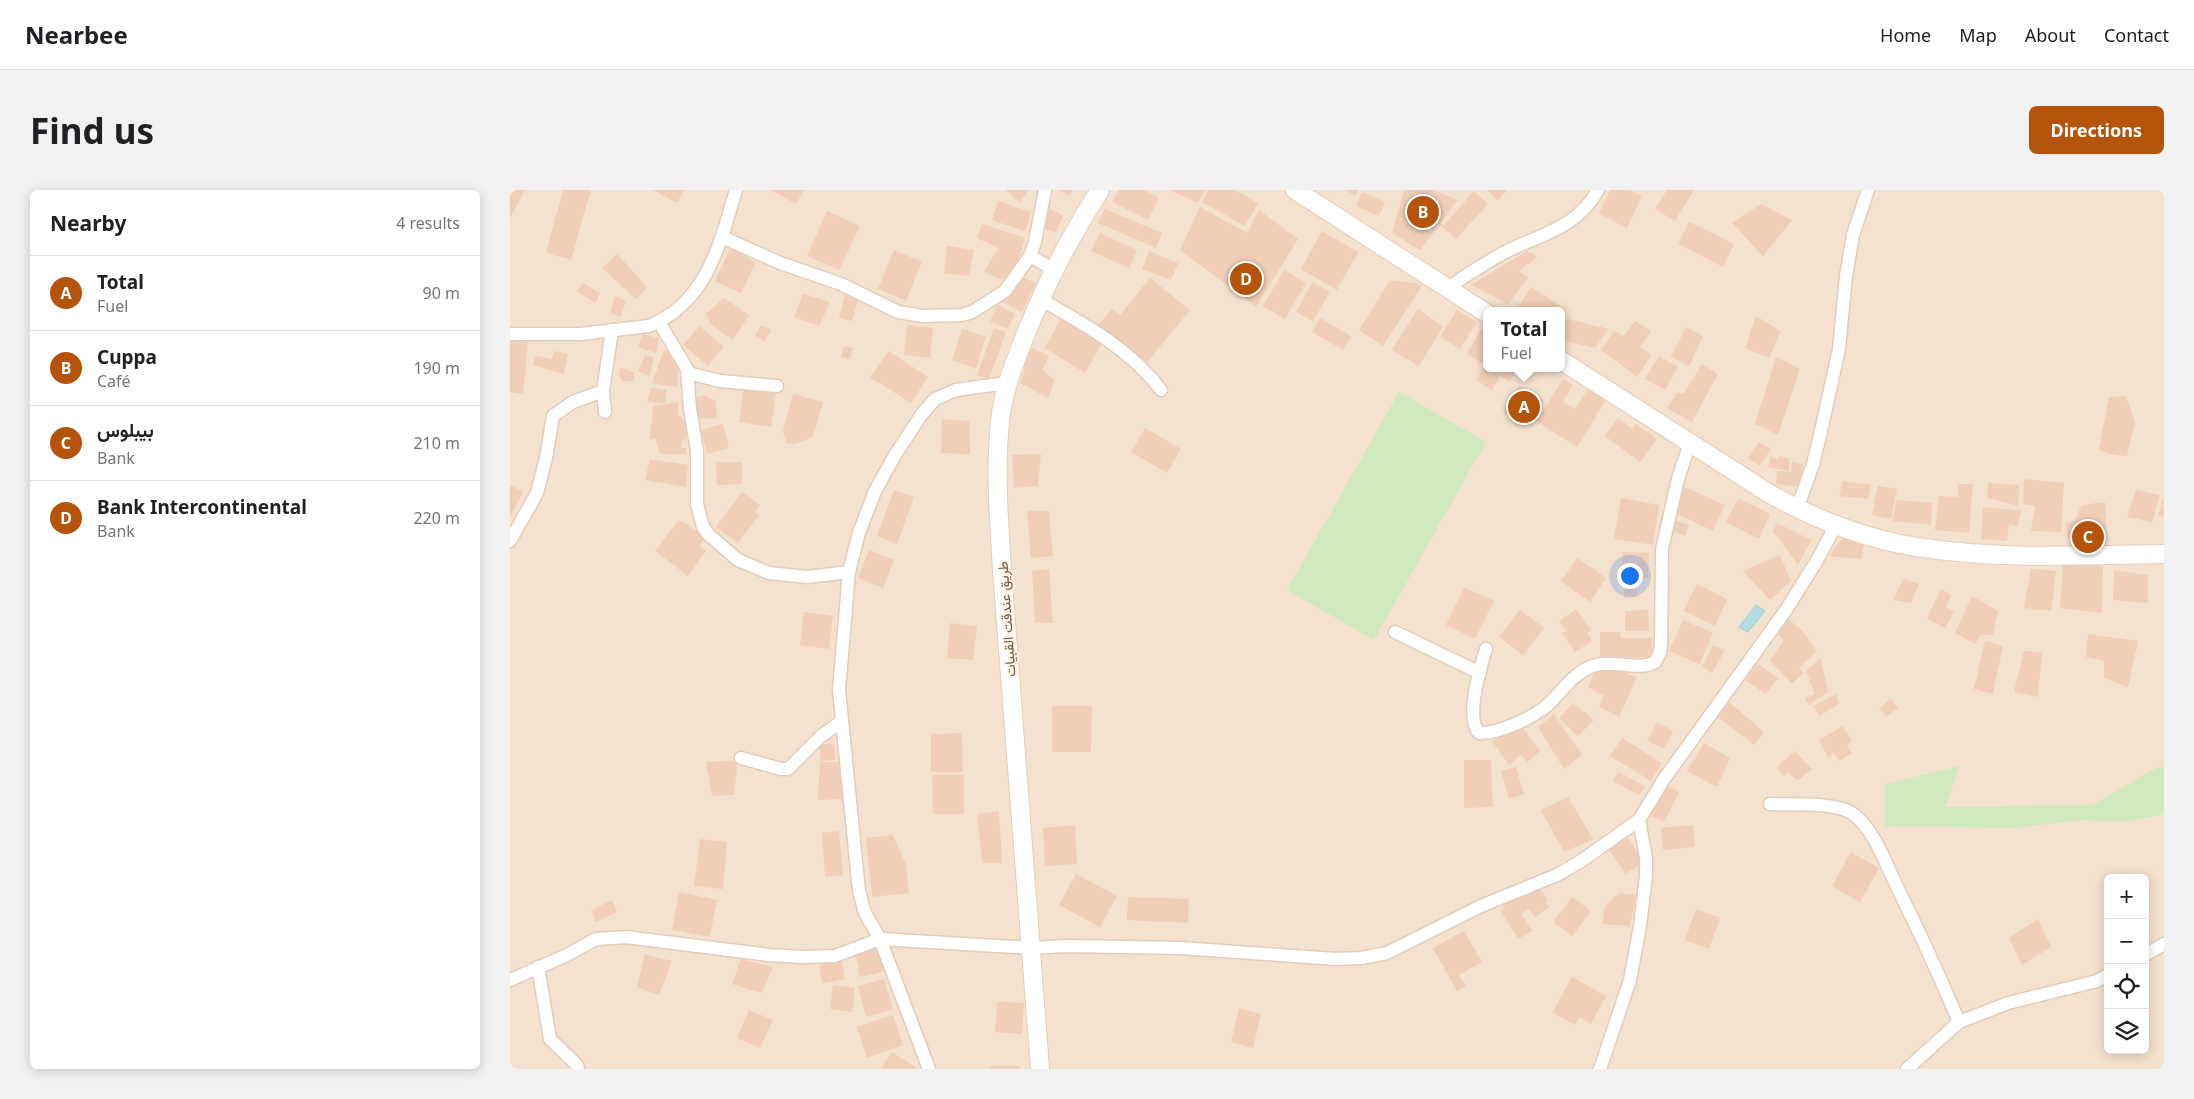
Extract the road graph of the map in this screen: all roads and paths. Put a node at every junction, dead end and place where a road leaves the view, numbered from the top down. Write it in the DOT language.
graph roads {
  1 [pos="736,190"];
  2 [pos="1045,190"];
  3 [pos="1100,190"];
  4 [pos="1295,190"];
  5 [pos="1598,190"];
  6 [pos="1868,190"];
  7 [pos="722,238"];
  8 [pos="1030,256"];
  9 [pos="1053,269"];
  10 [pos="1447,288"];
  11 [pos="1040,299"];
  12 [pos="1483,311"];
  13 [pos="659,322"];
  14 [pos="612,330"];
  15 [pos="510,334"];
  16 [pos="1565,363"];
  17 [pos="688,373"];
  18 [pos="1006,383"];
  19 [pos="777,386"];
  20 [pos="1161,390"];
  21 [pos="603,391"];
  22 [pos="605,412"];
  23 [pos="1690,443"];
  24 [pos="1796,509"];
  25 [pos="1836,525"];
  26 [pos="510,541"];
  27 [pos="2164,554"];
  28 [pos="849,572"];
  29 [pos="1395,632"];
  30 [pos="1486,649"];
  31 [pos="1480,673"];
  32 [pos="841,722"];
  33 [pos="741,758"];
  34 [pos="1770,804"];
  35 [pos="1639,820"];
  36 [pos="880,939"];
  37 [pos="2164,944"];
  38 [pos="1031,948"];
  39 [pos="2149,953"];
  40 [pos="538,967"];
  41 [pos="2104,977"];
  42 [pos="510,980"];
  43 [pos="1959,1022"];
  44 [pos="578,1069"];
  45 [pos="929,1069"];
  46 [pos="1040,1069"];
  47 [pos="1600,1069"];
  48 [pos="1907,1069"];
  1 -- 7 [label="street"];
  2 -- 8 [label="street"];
  3 -- 9 [label="main road, طريق عندقت القبيات"];
  4 -- 10 [label="main road"];
  5 -- 10 [label="street"];
  6 -- 24 [label="street"];
  7 -- 8 [label="street"];
  7 -- 13 [label="street"];
  8 -- 9 [label="street"];
  9 -- 11 [label="main road, طريق عندقت القبيات"];
  10 -- 12 [label="main road"];
  11 -- 18 [label="main road, طريق عندقت القبيات"];
  11 -- 20 [label="street"];
  13 -- 14 [label="street"];
  13 -- 17 [label="street"];
  14 -- 15 [label="street"];
  14 -- 21 [label="street"];
  16 -- 23 [label="main road"];
  17 -- 19 [label="street"];
  17 -- 28 [label="street"];
  18 -- 28 [label="street"];
  18 -- 38 [label="main road, طريق عندقت القبيات"];
  21 -- 22 [label="street"];
  21 -- 26 [label="street"];
  23 -- 24 [label="main road"];
  23 -- 31 [label="street"];
  24 -- 25 [label="main road"];
  25 -- 27 [label="main road"];
  25 -- 35 [label="street"];
  28 -- 32 [label="street"];
  29 -- 31 [label="street"];
  30 -- 31 [label="street"];
  32 -- 33 [label="street"];
  32 -- 36 [label="street"];
  34 -- 43 [label="street"];
  35 -- 38 [label="street"];
  35 -- 47 [label="street"];
  36 -- 38 [label="street"];
  36 -- 40 [label="street"];
  36 -- 45 [label="street"];
  37 -- 39 [label="street"];
  38 -- 46 [label="main road, طريق عندقت القبيات"];
  40 -- 42 [label="street"];
  40 -- 44 [label="street"];
  41 -- 43 [label="street"];
  43 -- 48 [label="street"];
}
